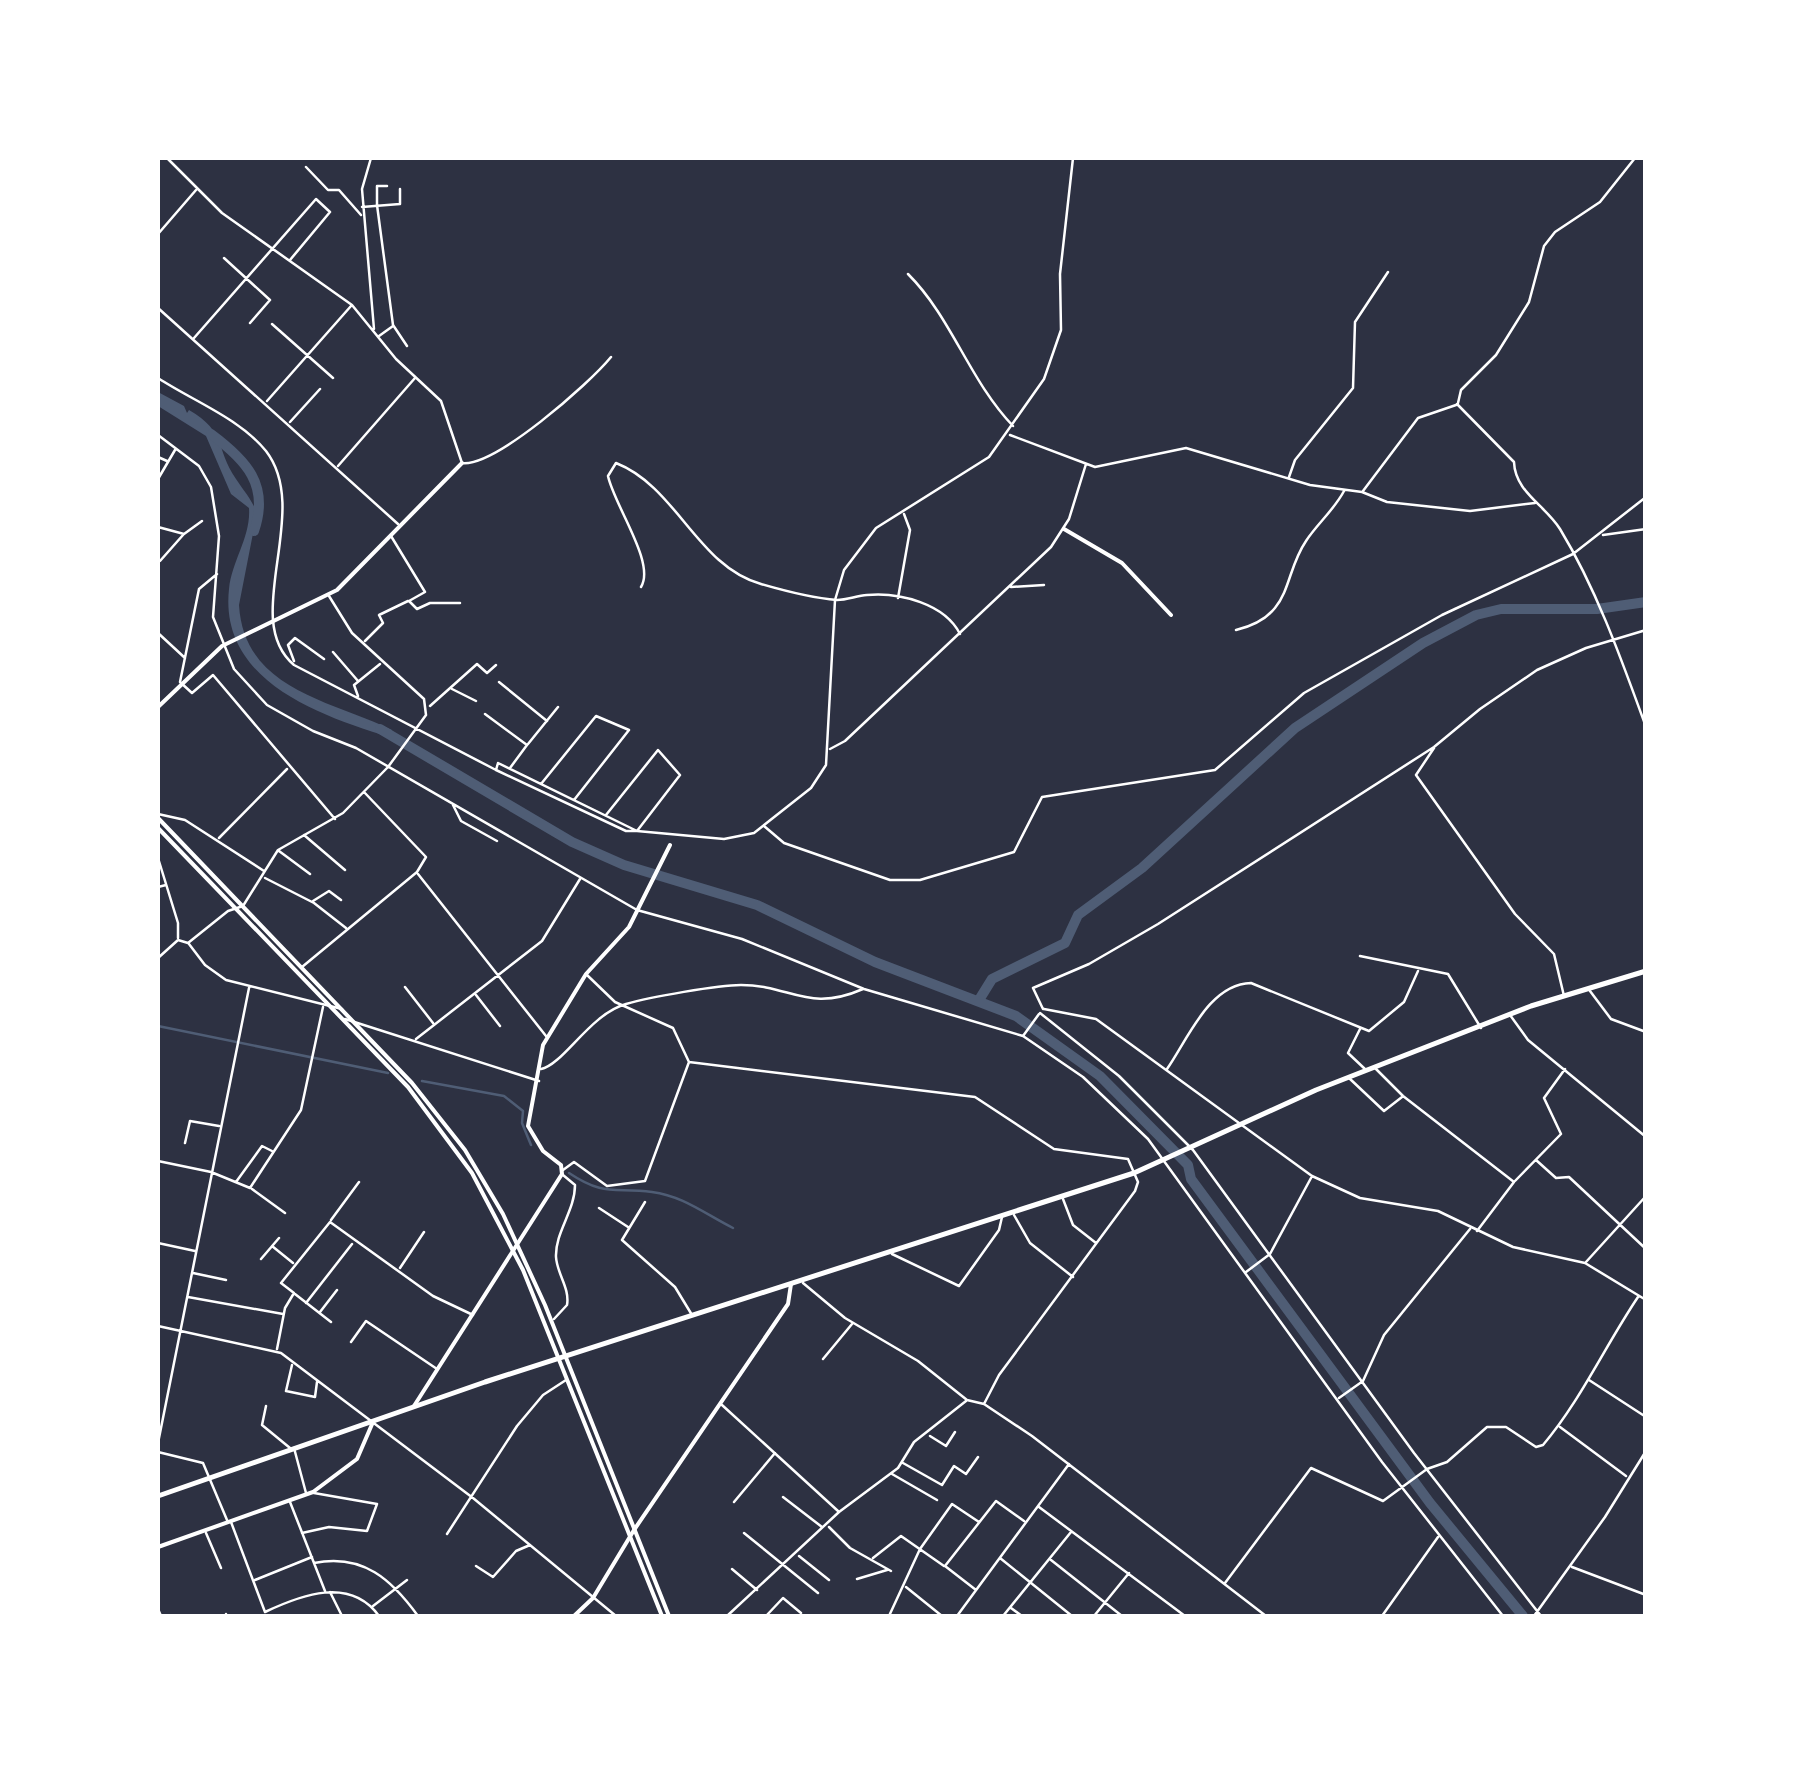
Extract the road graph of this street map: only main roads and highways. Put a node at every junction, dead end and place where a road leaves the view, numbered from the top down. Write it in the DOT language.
graph roads {
  1 [pos="462,462"];
  2 [pos="1064,529"];
  3 [pos="1171,616"];
  4 [pos="158,707"];
  5 [pos="158,816"];
  6 [pos="158,828"];
  7 [pos="670,845"];
  8 [pos="1646,971"];
  9 [pos="518,1244"];
  10 [pos="514,1250"];
  11 [pos="790,1284"];
  12 [pos="566,1357"];
  13 [pos="558,1360"];
  14 [pos="414,1406"];
  15 [pos="373,1421"];
  16 [pos="158,1496"];
  17 [pos="634,1530"];
  18 [pos="630,1537"];
  19 [pos="158,1548"];
  20 [pos="574,1616"];
  21 [pos="666,1616"];
  1 -- 4 [label="main road"];
  2 -- 3 [label="main road"];
  5 -- 9 [label="main road"];
  6 -- 10 [label="main road"];
  7 -- 9 [label="main road"];
  8 -- 11 [label="main road"];
  9 -- 10 [label="main road"];
  9 -- 12 [label="main road"];
  10 -- 13 [label="main road"];
  10 -- 14 [label="main road"];
  11 -- 12 [label="main road"];
  11 -- 17 [label="main road"];
  12 -- 13 [label="main road"];
  12 -- 17 [label="main road"];
  13 -- 14 [label="main road"];
  13 -- 18 [label="main road"];
  14 -- 15 [label="main road"];
  15 -- 16 [label="main road"];
  15 -- 19 [label="main road"];
  17 -- 18 [label="main road"];
  17 -- 21 [label="main road"];
  18 -- 20 [label="main road"];
  18 -- 21 [label="main road"];
}
